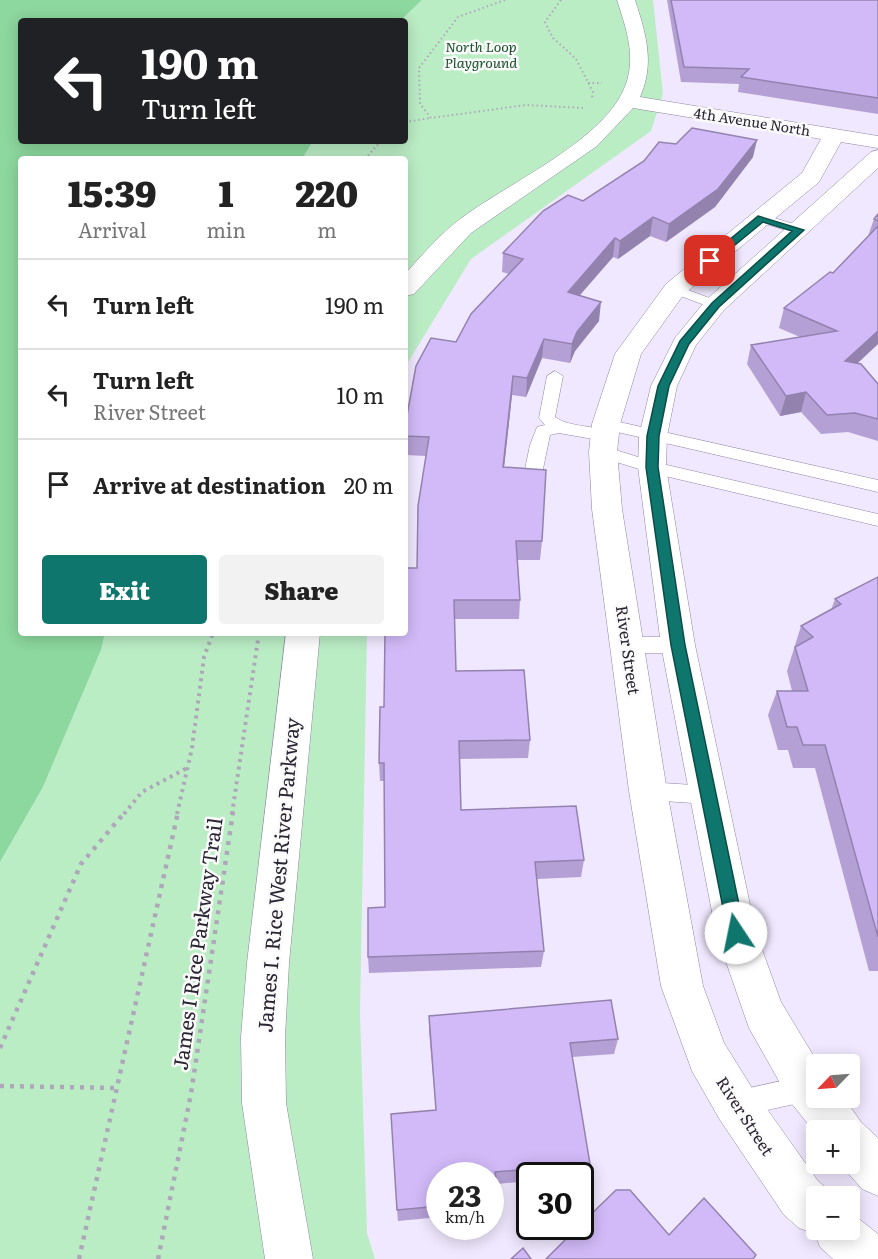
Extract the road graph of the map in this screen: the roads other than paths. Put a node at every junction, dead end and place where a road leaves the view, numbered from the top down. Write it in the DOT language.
graph roads {
  1 [pos="626,0"];
  2 [pos="626,102"];
  3 [pos="834,135"];
  4 [pos="878,142"];
  5 [pos="878,156"];
  6 [pos="762,218"];
  7 [pos="799,230"];
  8 [pos="408,286"];
  9 [pos="675,289"];
  10 [pos="715,305"];
  11 [pos="555,376"];
  12 [pos="559,428"];
  13 [pos="604,438"];
  14 [pos="652,451"];
  15 [pos="534,468"];
  16 [pos="878,486"];
  17 [pos="878,520"];
  18 [pos="303,636"];
  19 [pos="627,645"];
  20 [pos="678,645"];
  21 [pos="648,791"];
  22 [pos="708,795"];
  23 [pos="806,1085"];
  24 [pos="806,1088"];
  25 [pos="736,1104"];
  26 [pos="824,1108"];
  27 [pos="833,1120"];
  28 [pos="860,1153"];
  29 [pos="878,1173"];
  30 [pos="806,1202"];
  31 [pos="848,1240"];
  32 [pos="289,1259"];
  33 [pos="869,1259"];
  1 -- 2 [label="street"];
  2 -- 3 [label="street, 4th Avenue North"];
  2 -- 8 [label="street"];
  3 -- 4 [label="street, 4th Avenue North"];
  3 -- 6 [label="street, River Street"];
  5 -- 7 [label="street"];
  6 -- 7 [label="lane"];
  6 -- 9 [label="street, River Street"];
  7 -- 10 [label="street"];
  9 -- 10 [label="lane"];
  9 -- 13 [label="street, River Street"];
  10 -- 14 [label="street"];
  11 -- 12 [label="lane"];
  12 -- 13 [label="lane"];
  12 -- 15 [label="lane"];
  13 -- 14 [label="lane"];
  13 -- 14 [label="lane"];
  13 -- 19 [label="street, River Street"];
  14 -- 16 [label="lane"];
  14 -- 17 [label="lane"];
  14 -- 20 [label="street"];
  18 -- 32 [label="street, James I. Rice West River Parkway"];
  19 -- 20 [label="lane"];
  19 -- 21 [label="street, River Street"];
  20 -- 22 [label="street"];
  21 -- 22 [label="lane"];
  21 -- 25 [label="street, River Street"];
  22 -- 23 [label="street"];
  24 -- 25 [label="lane"];
  25 -- 30 [label="street, River Street"];
  26 -- 27 [label="street"];
  28 -- 29 [label="street"];
  31 -- 33 [label="street"];
}
